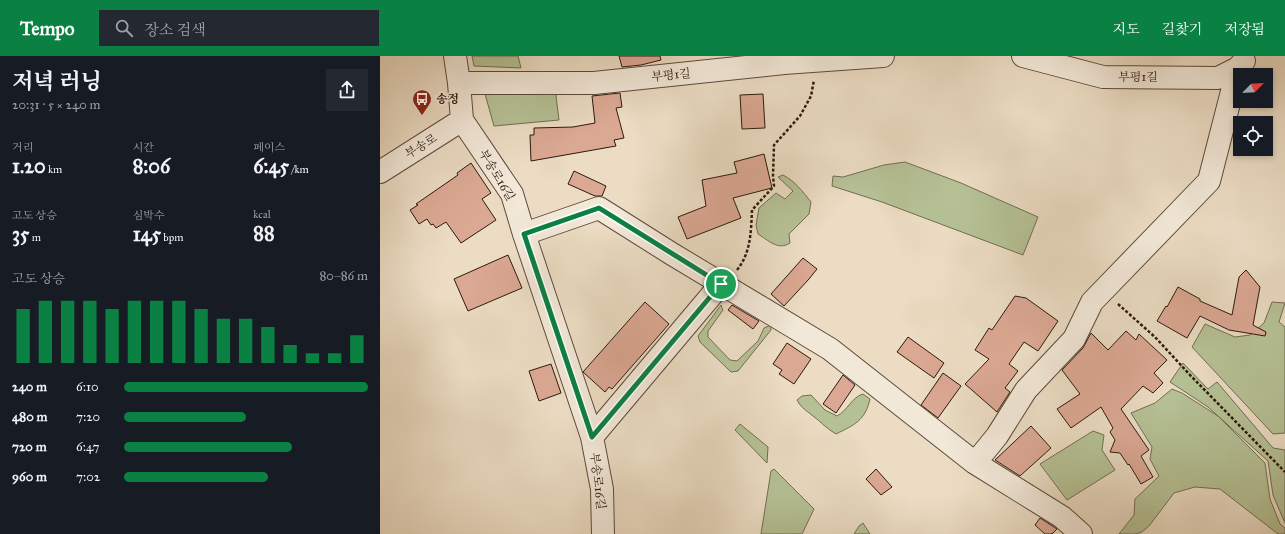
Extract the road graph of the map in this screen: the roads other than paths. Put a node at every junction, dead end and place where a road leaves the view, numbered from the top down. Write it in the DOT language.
graph roads {
  1 [pos="455,56"];
  2 [pos="883,56"];
  3 [pos="1023,56"];
  4 [pos="819,59"];
  5 [pos="1243,62"];
  6 [pos="460,83"];
  7 [pos="462,120"];
  8 [pos="380,172"];
  9 [pos="524,234"];
  10 [pos="723,285"];
  11 [pos="592,437"];
  12 [pos="975,463"];
  13 [pos="603,534"];
  14 [pos="1081,534"];
  1 -- 6 [label="street"];
  2 -- 4 [label="street, 부평1길"];
  3 -- 5 [label="street, 부평1길"];
  4 -- 6 [label="street, 부평1길"];
  5 -- 12 [label="street"];
  6 -- 7 [label="street"];
  7 -- 8 [label="street, 부송로"];
  7 -- 9 [label="street, 부송로16길"];
  9 -- 10 [label="street"];
  9 -- 11 [label="street, 부송로16길"];
  10 -- 11 [label="street"];
  10 -- 12 [label="street"];
  11 -- 13 [label="street, 부송로16길"];
  12 -- 14 [label="street"];
}
